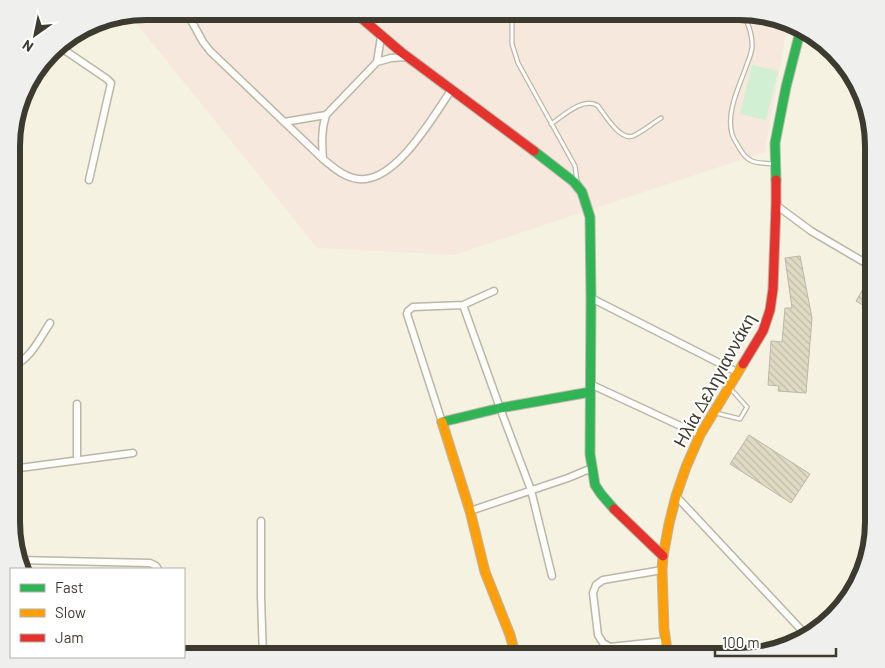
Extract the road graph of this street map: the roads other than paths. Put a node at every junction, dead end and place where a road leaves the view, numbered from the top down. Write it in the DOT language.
graph roads {
  1 [pos="191,20"];
  2 [pos="362,20"];
  3 [pos="512,20"];
  4 [pos="746,20"];
  5 [pos="799,35"];
  6 [pos="381,37"];
  7 [pos="64,50"];
  8 [pos="407,57"];
  9 [pos="377,62"];
  10 [pos="452,89"];
  11 [pos="326,115"];
  12 [pos="661,118"];
  13 [pos="284,122"];
  14 [pos="551,124"];
  15 [pos="323,159"];
  16 [pos="775,164"];
  17 [pos="89,180"];
  18 [pos="577,186"];
  19 [pos="776,205"];
  20 [pos="865,263"];
  21 [pos="494,291"];
  22 [pos="591,298"];
  23 [pos="463,305"];
  24 [pos="50,323"];
  25 [pos="20,363"];
  26 [pos="737,372"];
  27 [pos="728,386"];
  28 [pos="590,388"];
  29 [pos="77,404"];
  30 [pos="500,408"];
  31 [pos="713,412"];
  32 [pos="442,422"];
  33 [pos="700,435"];
  34 [pos="133,453"];
  35 [pos="77,460"];
  36 [pos="20,468"];
  37 [pos="592,468"];
  38 [pos="531,490"];
  39 [pos="676,496"];
  40 [pos="470,511"];
  41 [pos="261,521"];
  42 [pos="663,556"];
  43 [pos="26,560"];
  44 [pos="83,562"];
  45 [pos="83,568"];
  46 [pos="157,568"];
  47 [pos="662,570"];
  48 [pos="552,576"];
  49 [pos="802,631"];
  50 [pos="666,642"];
  51 [pos="264,648"];
  52 [pos="514,648"];
  53 [pos="667,648"];
  1 -- 13 [label="street"];
  2 -- 6 [label="street"];
  3 -- 14 [label="lane"];
  4 -- 16 [label="lane"];
  5 -- 16 [label="street, Ηλία Δεληγιαννάκη"];
  6 -- 8 [label="street"];
  6 -- 9 [label="street"];
  7 -- 17 [label="street"];
  8 -- 9 [label="street"];
  8 -- 10 [label="street"];
  9 -- 11 [label="street"];
  10 -- 15 [label="street"];
  10 -- 18 [label="street"];
  11 -- 13 [label="street"];
  11 -- 15 [label="street"];
  12 -- 14 [label="lane"];
  13 -- 15 [label="street"];
  14 -- 18 [label="lane"];
  16 -- 19 [label="street, Ηλία Δεληγιαννάκη"];
  18 -- 22 [label="street"];
  19 -- 20 [label="street"];
  19 -- 26 [label="street, Ηλία Δεληγιαννάκη"];
  21 -- 23 [label="street"];
  22 -- 26 [label="street"];
  22 -- 28 [label="street"];
  23 -- 30 [label="street"];
  23 -- 32 [label="street"];
  24 -- 25 [label="street"];
  26 -- 27 [label="street, Ηλία Δεληγιαννάκη"];
  27 -- 31 [label="street, Ηλία Δεληγιαννάκη"];
  27 -- 31 [label="lane"];
  28 -- 30 [label="street"];
  28 -- 33 [label="street"];
  28 -- 37 [label="street"];
  29 -- 35 [label="street"];
  30 -- 32 [label="street"];
  30 -- 38 [label="street"];
  31 -- 33 [label="street, Ηλία Δεληγιαννάκη"];
  32 -- 40 [label="street"];
  33 -- 39 [label="street, Ηλία Δεληγιαννάκη"];
  34 -- 35 [label="street"];
  35 -- 36 [label="street"];
  37 -- 38 [label="street"];
  37 -- 42 [label="street"];
  38 -- 40 [label="street"];
  38 -- 48 [label="street"];
  39 -- 42 [label="street, Ηλία Δεληγιαννάκη"];
  39 -- 49 [label="street"];
  40 -- 52 [label="street"];
  41 -- 51 [label="street"];
  42 -- 47 [label="street, Ηλία Δεληγιαννάκη"];
  43 -- 44 [label="street"];
  44 -- 45 [label="street"];
  44 -- 46 [label="street"];
  47 -- 50 [label="street, Ηλία Δεληγιαννάκη"];
  47 -- 50 [label="street"];
  50 -- 53 [label="street, Ηλία Δεληγιαννάκη"];
}
